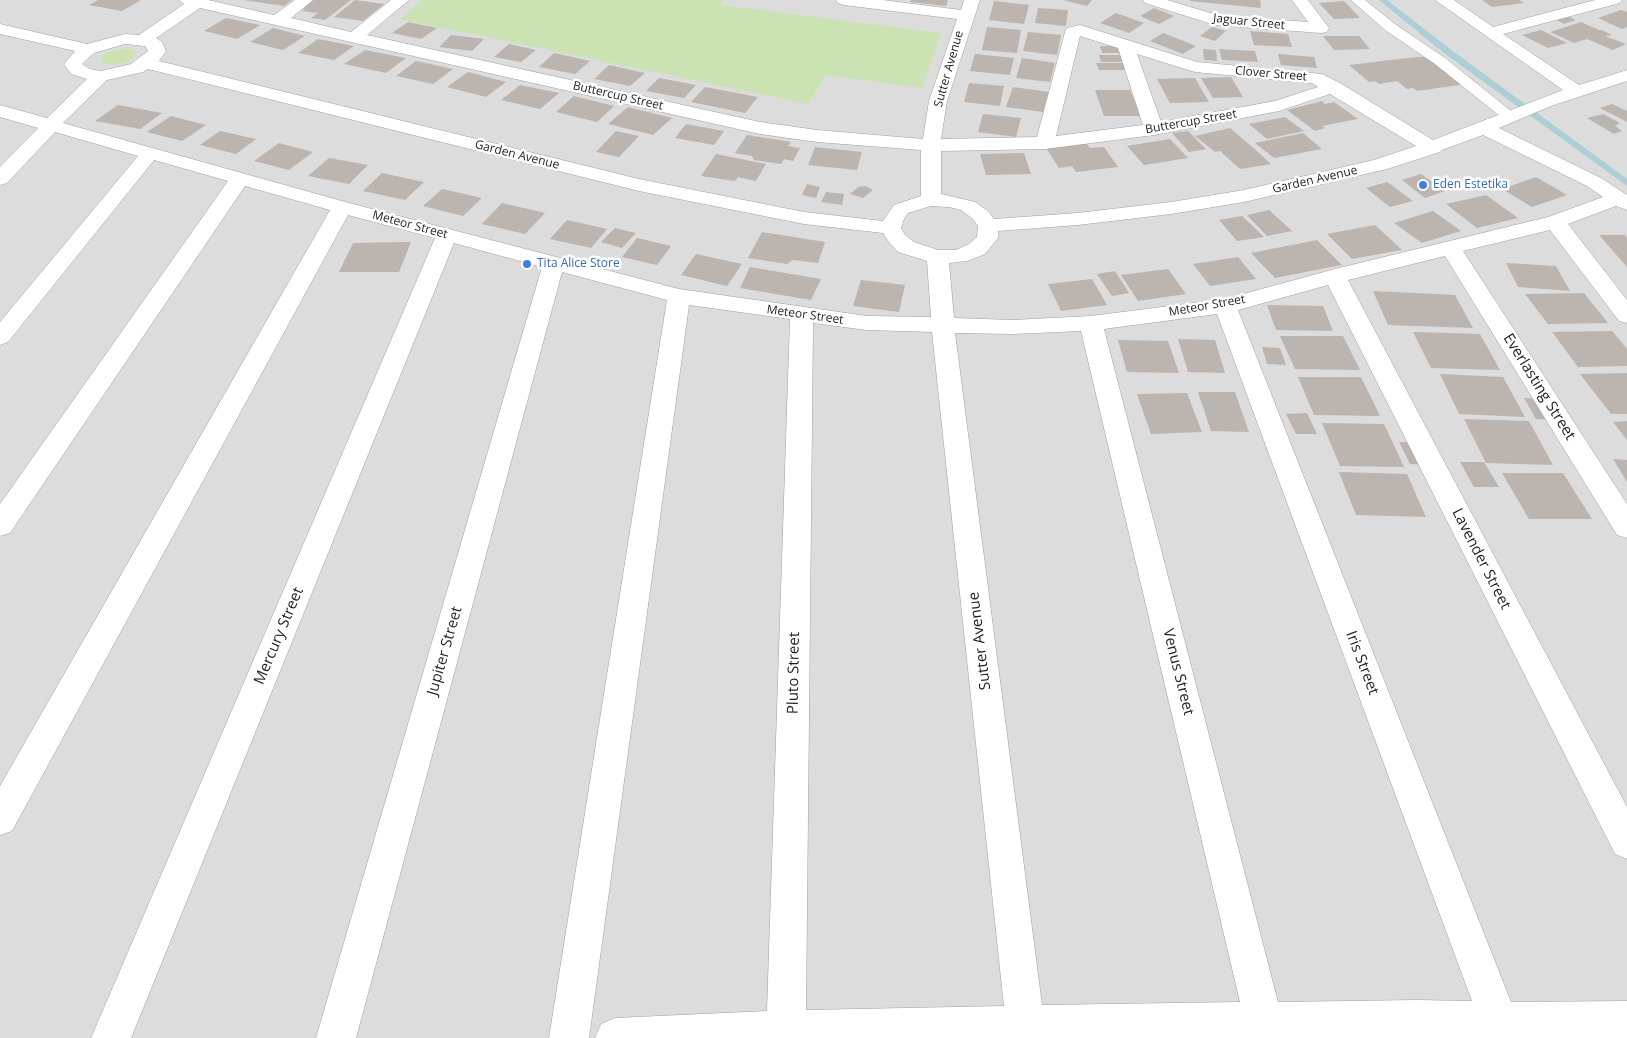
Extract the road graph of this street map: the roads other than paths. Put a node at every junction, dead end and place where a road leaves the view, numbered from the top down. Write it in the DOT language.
graph roads {
  1 [pos="305,0"];
  2 [pos="401,0"];
  3 [pos="844,0"];
  4 [pos="1151,0"];
  5 [pos="1300,0"];
  6 [pos="1357,0"];
  7 [pos="1443,0"];
  8 [pos="1614,0"];
  9 [pos="195,1"];
  10 [pos="968,7"];
  11 [pos="278,19"];
  12 [pos="0,29"];
  13 [pos="1491,32"];
  14 [pos="356,36"];
  15 [pos="143,40"];
  16 [pos="1125,44"];
  17 [pos="88,49"];
  18 [pos="146,63"];
  19 [pos="1627,75"];
  20 [pos="101,76"];
  21 [pos="1334,88"];
  22 [pos="1577,92"];
  23 [pos="0,111"];
  24 [pos="1514,116"];
  25 [pos="52,124"];
  26 [pos="1484,128"];
  27 [pos="1154,129"];
  28 [pos="1045,143"];
  29 [pos="931,145"];
  30 [pos="1433,148"];
  31 [pos="150,153"];
  32 [pos="0,179"];
  33 [pos="240,179"];
  34 [pos="931,200"];
  35 [pos="1623,201"];
  36 [pos="342,207"];
  37 [pos="1555,222"];
  38 [pos="988,226"];
  39 [pos="891,228"];
  40 [pos="447,234"];
  41 [pos="1450,247"];
  42 [pos="938,257"];
  43 [pos="554,263"];
  44 [pos="1335,276"];
  45 [pos="679,296"];
  46 [pos="1225,306"];
  47 [pos="802,315"];
  48 [pos="1627,316"];
  49 [pos="1091,323"];
  50 [pos="943,326"];
  51 [pos="0,337"];
  52 [pos="0,525"];
  53 [pos="1627,527"];
  54 [pos="0,819"];
  55 [pos="1627,842"];
  56 [pos="1627,1020"];
  57 [pos="1499,1021"];
  58 [pos="1264,1022"];
  59 [pos="1026,1026"];
  60 [pos="786,1030"];
  61 [pos="111,1038"];
  62 [pos="336,1038"];
  63 [pos="569,1038"];
  64 [pos="615,1038"];
  1 -- 11 [label="street"];
  2 -- 14 [label="street"];
  3 -- 10 [label="street"];
  4 -- 5 [label="street, Jaguar Street"];
  6 -- 24 [label="lane"];
  7 -- 13 [label="street"];
  8 -- 13 [label="street"];
  9 -- 11 [label="street, Buttercup Street"];
  9 -- 15 [label="street"];
  10 -- 29 [label="street, Sutter Avenue"];
  11 -- 14 [label="street, Buttercup Street"];
  12 -- 17 [label="street"];
  13 -- 22 [label="street"];
  14 -- 29 [label="street, Buttercup Street"];
  15 -- 17 [label="street"];
  15 -- 18 [label="street"];
  16 -- 21 [label="street, Clover Street"];
  16 -- 27 [label="street"];
  16 -- 28 [label="street"];
  17 -- 20 [label="street"];
  18 -- 20 [label="street"];
  18 -- 39 [label="street, Garden Avenue"];
  19 -- 22 [label="street, Garden Avenue"];
  20 -- 25 [label="street"];
  21 -- 27 [label="street, Buttercup Street"];
  21 -- 30 [label="street, Clover Street"];
  22 -- 24 [label="street, Garden Avenue"];
  23 -- 25 [label="street, Meteor Street"];
  24 -- 26 [label="street, Garden Avenue"];
  25 -- 31 [label="street, Meteor Street"];
  25 -- 32 [label="street"];
  26 -- 30 [label="street, Garden Avenue"];
  26 -- 35 [label="street"];
  27 -- 28 [label="street, Buttercup Street"];
  28 -- 29 [label="street, Buttercup Street"];
  29 -- 34 [label="street, Sutter Avenue"];
  30 -- 38 [label="street, Garden Avenue"];
  31 -- 33 [label="street, Meteor Street"];
  31 -- 51 [label="street"];
  33 -- 36 [label="street, Meteor Street"];
  33 -- 52 [label="street"];
  34 -- 38 [label="street"];
  34 -- 39 [label="street"];
  35 -- 37 [label="street, Meteor Street"];
  36 -- 40 [label="street, Meteor Street"];
  36 -- 54 [label="street"];
  37 -- 41 [label="street, Meteor Street"];
  37 -- 48 [label="street"];
  38 -- 42 [label="street"];
  39 -- 42 [label="street"];
  40 -- 43 [label="street, Meteor Street"];
  40 -- 61 [label="street, Mercury Street"];
  41 -- 44 [label="street, Meteor Street"];
  41 -- 53 [label="street, Everlasting Street"];
  42 -- 50 [label="street, Sutter Avenue"];
  43 -- 45 [label="street, Meteor Street"];
  43 -- 62 [label="street, Jupiter Street"];
  44 -- 46 [label="street, Meteor Street"];
  44 -- 55 [label="street, Lavender Street"];
  45 -- 47 [label="street, Meteor Street"];
  45 -- 63 [label="street"];
  46 -- 49 [label="street, Meteor Street"];
  46 -- 57 [label="street, Iris Street"];
  47 -- 50 [label="street, Meteor Street"];
  47 -- 60 [label="street, Pluto Street"];
  49 -- 50 [label="street, Meteor Street"];
  49 -- 58 [label="street, Venus Street"];
  50 -- 59 [label="street, Sutter Avenue"];
  56 -- 57 [label="street"];
  57 -- 58 [label="street"];
  58 -- 59 [label="street"];
  59 -- 60 [label="street"];
  60 -- 64 [label="street"];
}
